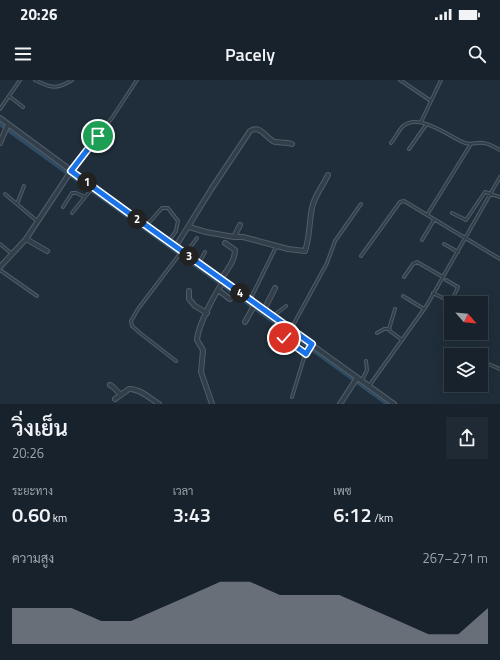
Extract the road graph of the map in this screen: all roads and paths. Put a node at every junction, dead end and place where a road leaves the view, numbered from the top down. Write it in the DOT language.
graph roads {
  1 [pos="20,80"];
  2 [pos="35,80"];
  3 [pos="72,80"];
  4 [pos="137,80"];
  5 [pos="400,80"];
  6 [pos="441,80"];
  7 [pos="9,96"];
  8 [pos="431,101"];
  9 [pos="23,107"];
  10 [pos="0,109"];
  11 [pos="0,118"];
  12 [pos="420,122"];
  13 [pos="426,124"];
  14 [pos="8,126"];
  15 [pos="0,143"];
  16 [pos="391,143"];
  17 [pos="471,143"];
  18 [pos="292,144"];
  19 [pos="409,150"];
  20 [pos="500,150"];
  21 [pos="69,174"];
  22 [pos="328,175"];
  23 [pos="500,177"];
  24 [pos="24,186"];
  25 [pos="93,188"];
  26 [pos="5,194"];
  27 [pos="490,194"];
  28 [pos="85,197"];
  29 [pos="500,198"];
  30 [pos="17,204"];
  31 [pos="361,204"];
  32 [pos="63,207"];
  33 [pos="72,213"];
  34 [pos="452,213"];
  35 [pos="426,215"];
  36 [pos="434,220"];
  37 [pos="38,222"];
  38 [pos="240,225"];
  39 [pos="147,226"];
  40 [pos="189,227"];
  41 [pos="234,237"];
  42 [pos="26,238"];
  43 [pos="197,238"];
  44 [pos="465,239"];
  45 [pos="422,240"];
  46 [pos="168,241"];
  47 [pos="225,243"];
  48 [pos="0,244"];
  49 [pos="444,244"];
  50 [pos="176,246"];
  51 [pos="277,246"];
  52 [pos="47,251"];
  53 [pos="205,252"];
  54 [pos="458,252"];
  55 [pos="12,254"];
  56 [pos="182,254"];
  57 [pos="361,256"];
  58 [pos="500,259"];
  59 [pos="199,263"];
  60 [pos="0,268"];
  61 [pos="404,277"];
  62 [pos="443,277"];
  63 [pos="446,280"];
  64 [pos="223,281"];
  65 [pos="275,288"];
  66 [pos="219,289"];
  67 [pos="189,291"];
  68 [pos="433,293"];
  69 [pos="38,296"];
  70 [pos="403,296"];
  71 [pos="454,296"];
  72 [pos="444,298"];
  73 [pos="230,299"];
  74 [pos="250,300"];
  75 [pos="286,306"];
  76 [pos="254,307"];
  77 [pos="396,309"];
  78 [pos="264,310"];
  79 [pos="424,310"];
  80 [pos="207,313"];
  81 [pos="273,316"];
  82 [pos="245,322"];
  83 [pos="291,329"];
  84 [pos="389,329"];
  85 [pos="377,333"];
  86 [pos="284,338"];
  87 [pos="402,341"];
  88 [pos="311,345"];
  89 [pos="306,354"];
  90 [pos="366,360"];
  91 [pos="176,361"];
  92 [pos="488,364"];
  93 [pos="500,369"];
  94 [pos="359,379"];
  95 [pos="110,385"];
  96 [pos="368,387"];
  97 [pos="121,395"];
  98 [pos="292,397"];
  99 [pos="115,399"];
  100 [pos="159,404"];
  101 [pos="212,404"];
  102 [pos="340,404"];
  103 [pos="394,404"];
  1 -- 7 [label="lane"];
  2 -- 3 [label="lane"];
  4 -- 21 [label="lane"];
  5 -- 8 [label="lane"];
  6 -- 8 [label="lane"];
  7 -- 9 [label="lane"];
  7 -- 10 [label="lane"];
  8 -- 12 [label="lane"];
  11 -- 14 [label="street"];
  12 -- 13 [label="lane"];
  12 -- 16 [label="lane"];
  13 -- 17 [label="lane"];
  13 -- 19 [label="lane"];
  14 -- 15 [label="street"];
  14 -- 21 [label="street"];
  17 -- 20 [label="lane"];
  17 -- 35 [label="lane"];
  18 -- 40 [label="street"];
  21 -- 25 [label="street"];
  21 -- 37 [label="street"];
  22 -- 51 [label="street"];
  23 -- 27 [label="lane"];
  24 -- 30 [label="lane"];
  25 -- 28 [label="lane"];
  25 -- 39 [label="street"];
  26 -- 30 [label="lane"];
  27 -- 29 [label="lane"];
  27 -- 34 [label="lane"];
  27 -- 44 [label="lane"];
  28 -- 32 [label="lane"];
  28 -- 33 [label="lane"];
  30 -- 37 [label="lane"];
  31 -- 83 [label="lane"];
  35 -- 36 [label="lane"];
  35 -- 57 [label="lane"];
  36 -- 44 [label="lane"];
  36 -- 45 [label="lane"];
  37 -- 42 [label="street"];
  38 -- 41 [label="street"];
  39 -- 46 [label="street"];
  39 -- 46 [label="lane"];
  40 -- 41 [label="street"];
  40 -- 50 [label="street"];
  41 -- 51 [label="street"];
  42 -- 52 [label="street"];
  42 -- 55 [label="street"];
  43 -- 56 [label="lane"];
  44 -- 54 [label="lane"];
  44 -- 58 [label="lane"];
  46 -- 50 [label="street"];
  47 -- 64 [label="street"];
  48 -- 55 [label="lane"];
  49 -- 54 [label="lane"];
  50 -- 56 [label="street"];
  51 -- 74 [label="lane"];
  53 -- 59 [label="lane"];
  54 -- 62 [label="lane"];
  55 -- 60 [label="street"];
  56 -- 59 [label="street"];
  56 -- 91 [label="lane"];
  59 -- 64 [label="street"];
  60 -- 69 [label="lane"];
  61 -- 62 [label="lane"];
  62 -- 68 [label="lane"];
  63 -- 71 [label="lane"];
  64 -- 66 [label="street"];
  64 -- 74 [label="street"];
  65 -- 78 [label="street"];
  66 -- 73 [label="street"];
  66 -- 80 [label="street"];
  67 -- 80 [label="street"];
  68 -- 72 [label="lane"];
  68 -- 79 [label="lane"];
  70 -- 79 [label="lane"];
  74 -- 76 [label="street"];
  75 -- 81 [label="lane"];
  76 -- 78 [label="street"];
  76 -- 82 [label="street"];
  77 -- 84 [label="lane"];
  78 -- 81 [label="street"];
  79 -- 87 [label="lane"];
  80 -- 101 [label="street"];
  81 -- 83 [label="street"];
  83 -- 88 [label="street"];
  84 -- 85 [label="lane"];
  84 -- 87 [label="lane"];
  86 -- 89 [label="lane"];
  87 -- 96 [label="lane"];
  88 -- 89 [label="lane"];
  88 -- 94 [label="street"];
  89 -- 98 [label="lane"];
  90 -- 94 [label="lane"];
  92 -- 93 [label="lane"];
  94 -- 96 [label="street"];
  94 -- 102 [label="street"];
  95 -- 97 [label="street"];
  96 -- 103 [label="street"];
  97 -- 99 [label="street"];
  97 -- 100 [label="street"];
}
